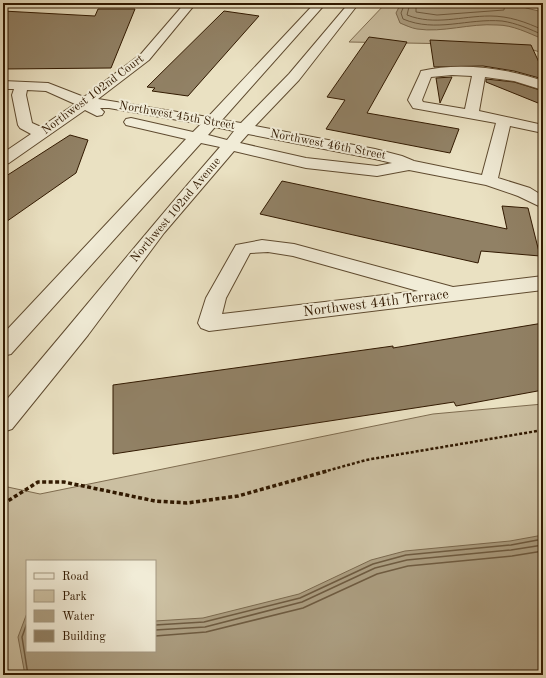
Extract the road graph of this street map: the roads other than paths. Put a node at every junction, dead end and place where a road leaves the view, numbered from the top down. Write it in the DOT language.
graph roads {
  1 [pos="191,3"];
  2 [pos="321,3"];
  3 [pos="354,3"];
  4 [pos="479,72"];
  5 [pos="3,85"];
  6 [pos="22,86"];
  7 [pos="543,86"];
  8 [pos="85,103"];
  9 [pos="471,114"];
  10 [pos="504,120"];
  11 [pos="211,122"];
  12 [pos="245,128"];
  13 [pos="543,129"];
  14 [pos="42,133"];
  15 [pos="195,137"];
  16 [pos="231,145"];
  17 [pos="3,160"];
  18 [pos="409,165"];
  19 [pos="489,181"];
  20 [pos="524,192"];
  21 [pos="543,192"];
  22 [pos="543,203"];
  23 [pos="543,283"];
  24 [pos="454,294"];
  25 [pos="3,348"];
  26 [pos="3,422"];
  1 -- 8 [label="street, Northwest 102nd Court"];
  2 -- 11 [label="street"];
  3 -- 12 [label="street, Northwest 102nd Avenue"];
  4 -- 7 [label="street"];
  4 -- 9 [label="street"];
  4 -- 9 [label="street"];
  5 -- 6 [label="street, Northwest 45th Street"];
  6 -- 8 [label="street, Northwest 45th Street"];
  6 -- 14 [label="street"];
  8 -- 11 [label="street, Northwest 45th Street"];
  8 -- 14 [label="street, Northwest 102nd Court"];
  8 -- 15 [label="street, Northwest 45th Street"];
  9 -- 10 [label="street"];
  10 -- 13 [label="street"];
  10 -- 19 [label="street"];
  11 -- 12 [label="street, Northwest 45th Street"];
  11 -- 15 [label="street"];
  12 -- 16 [label="street, Northwest 102nd Avenue"];
  12 -- 18 [label="street, Northwest 46th Street"];
  14 -- 17 [label="street, Northwest 102nd Court"];
  15 -- 16 [label="street, Northwest 45th Street"];
  15 -- 25 [label="street"];
  16 -- 18 [label="street, Northwest 46th Street"];
  16 -- 26 [label="street, Northwest 102nd Avenue"];
  18 -- 19 [label="street, Northwest 46th Street"];
  19 -- 20 [label="street, Northwest 46th Street"];
  20 -- 21 [label="street, Northwest 46th Street"];
  20 -- 22 [label="street, Northwest 46th Street"];
  23 -- 24 [label="street, Northwest 44th Terrace"];
  24 -- 24 [label="street, Northwest 44th Terrace"];
}
